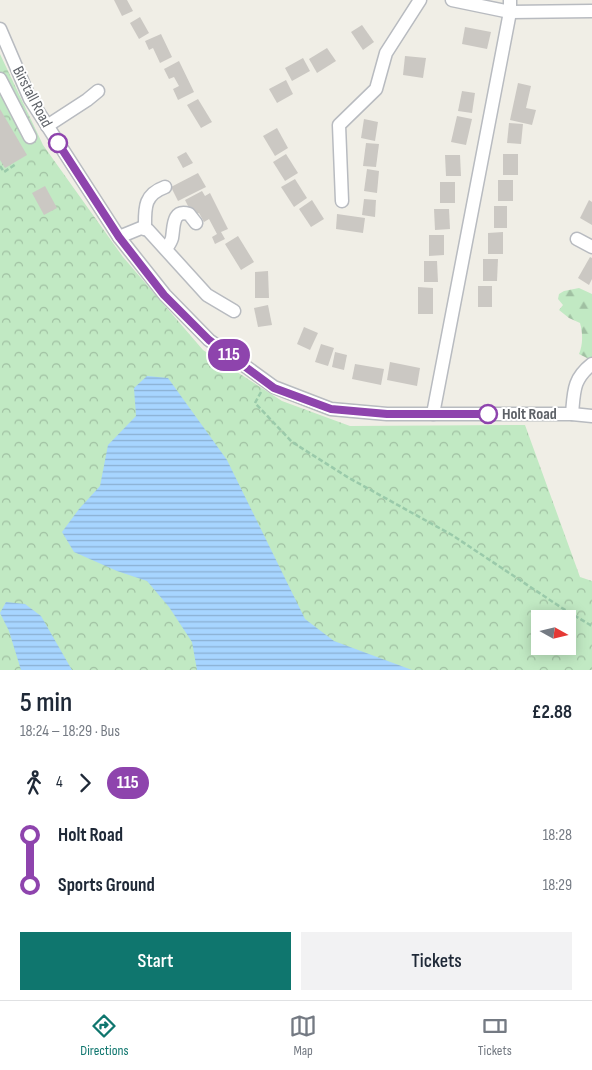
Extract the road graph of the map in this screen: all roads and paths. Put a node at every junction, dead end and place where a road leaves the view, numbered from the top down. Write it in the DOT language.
graph roads {
  1 [pos="420,0"];
  2 [pos="452,0"];
  3 [pos="510,6"];
  4 [pos="592,10"];
  5 [pos="0,29"];
  6 [pos="0,79"];
  7 [pos="98,91"];
  8 [pos="47,126"];
  9 [pos="30,137"];
  10 [pos="16,164"];
  11 [pos="0,166"];
  12 [pos="165,187"];
  13 [pos="342,202"];
  14 [pos="196,224"];
  15 [pos="145,229"];
  16 [pos="119,237"];
  17 [pos="576,239"];
  18 [pos="592,247"];
  19 [pos="166,249"];
  20 [pos="234,310"];
  21 [pos="592,364"];
  22 [pos="266,382"];
  23 [pos="433,414"];
  24 [pos="572,414"];
  25 [pos="592,416"];
  26 [pos="592,626"];
  1 -- 13 [label="street"];
  2 -- 3 [label="street"];
  3 -- 4 [label="street"];
  3 -- 23 [label="street"];
  5 -- 8 [label="street, Birstall Road"];
  6 -- 9 [label="street"];
  7 -- 8 [label="street"];
  8 -- 16 [label="street, Birstall Road"];
  10 -- 11 [label="path"];
  12 -- 15 [label="street"];
  14 -- 19 [label="street"];
  15 -- 16 [label="street"];
  15 -- 19 [label="street"];
  16 -- 22 [label="street, Birstall Road"];
  17 -- 18 [label="street"];
  19 -- 20 [label="street"];
  21 -- 24 [label="street"];
  22 -- 23 [label="street, Birstall Road"];
  22 -- 26 [label="path"];
  23 -- 24 [label="street, Birstall Road"];
  24 -- 25 [label="street, Birstall Road"];
}
